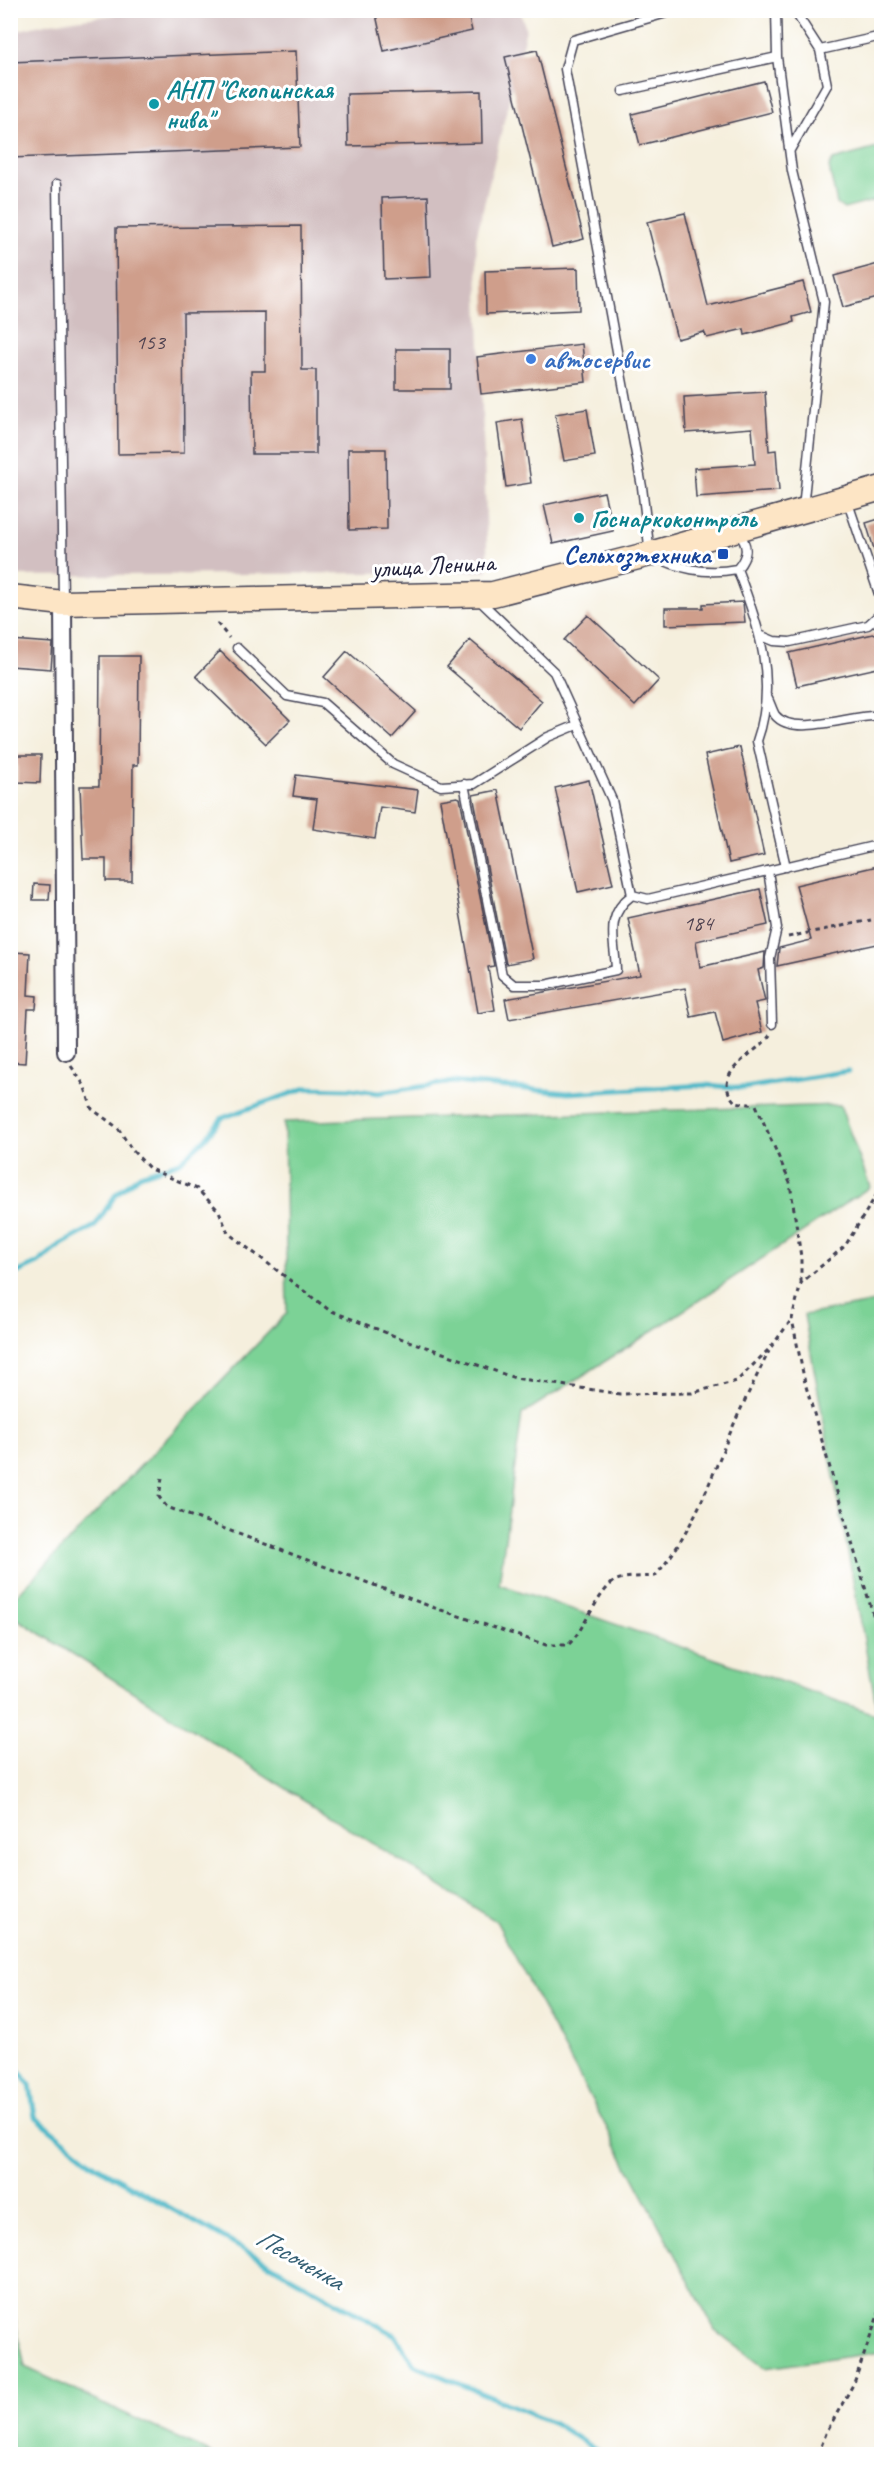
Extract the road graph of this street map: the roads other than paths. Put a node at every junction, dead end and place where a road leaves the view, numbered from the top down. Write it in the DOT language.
graph roads {
  1 [pos="678,10"];
  2 [pos="776,10"];
  3 [pos="794,10"];
  4 [pos="882,36"];
  5 [pos="819,50"];
  6 [pos="777,57"];
  7 [pos="623,91"];
  8 [pos="790,151"];
  9 [pos="57,184"];
  10 [pos="882,488"];
  11 [pos="846,497"];
  12 [pos="803,509"];
  13 [pos="732,530"];
  14 [pos="650,554"];
  15 [pos="737,570"];
  16 [pos="473,594"];
  17 [pos="10,597"];
  18 [pos="63,603"];
  19 [pos="762,636"];
  20 [pos="237,648"];
  21 [pos="767,697"];
  22 [pos="882,716"];
  23 [pos="578,725"];
  24 [pos="464,784"];
  25 [pos="882,844"];
  26 [pos="786,867"];
  27 [pos="768,871"];
  28 [pos="632,895"];
  29 [pos="772,1024"];
  30 [pos="66,1052"];
  1 -- 14 [label="lane"];
  2 -- 6 [label="lane"];
  3 -- 5 [label="lane"];
  4 -- 5 [label="lane"];
  5 -- 8 [label="lane"];
  6 -- 7 [label="lane"];
  6 -- 8 [label="lane"];
  8 -- 12 [label="lane"];
  9 -- 18 [label="lane"];
  10 -- 11 [label="street, улица Ленина"];
  11 -- 12 [label="street, улица Ленина"];
  11 -- 19 [label="lane"];
  12 -- 13 [label="street, улица Ленина"];
  13 -- 14 [label="street, улица Ленина"];
  13 -- 15 [label="lane"];
  14 -- 15 [label="lane"];
  14 -- 16 [label="street, улица Ленина"];
  15 -- 19 [label="lane"];
  16 -- 18 [label="street, улица Ленина"];
  16 -- 23 [label="lane"];
  17 -- 18 [label="street, улица Ленина"];
  18 -- 30 [label="street"];
  19 -- 21 [label="lane"];
  20 -- 24 [label="lane"];
  21 -- 22 [label="lane"];
  21 -- 26 [label="lane"];
  23 -- 24 [label="lane"];
  23 -- 28 [label="lane"];
  24 -- 28 [label="lane"];
  25 -- 26 [label="lane"];
  26 -- 27 [label="lane"];
  27 -- 28 [label="lane"];
  27 -- 29 [label="lane"];
}
